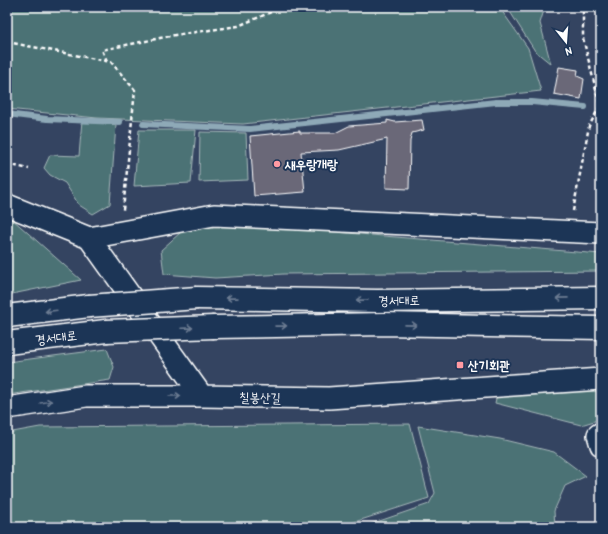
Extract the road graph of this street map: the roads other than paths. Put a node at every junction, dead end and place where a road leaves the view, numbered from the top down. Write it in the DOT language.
graph roads {
  1 [pos="7,205"];
  2 [pos="601,233"];
  3 [pos="90,238"];
  4 [pos="601,298"];
  5 [pos="7,316"];
  6 [pos="601,328"];
  7 [pos="7,343"];
  8 [pos="601,379"];
  9 [pos="202,396"];
  10 [pos="7,408"];
  11 [pos="601,433"];
  12 [pos="601,445"];
  1 -- 3 [label="street"];
  2 -- 3 [label="street"];
  3 -- 9 [label="street"];
  4 -- 5 [label="main road, 경서대로, one-way, bridge"];
  7 -- 6 [label="main road, 경서대로, one-way, bridge"];
  8 -- 9 [label="street, 칠봉산길"];
  10 -- 9 [label="street, 칠봉산길, one-way"];
  11 -- 12 [label="street"];
}
